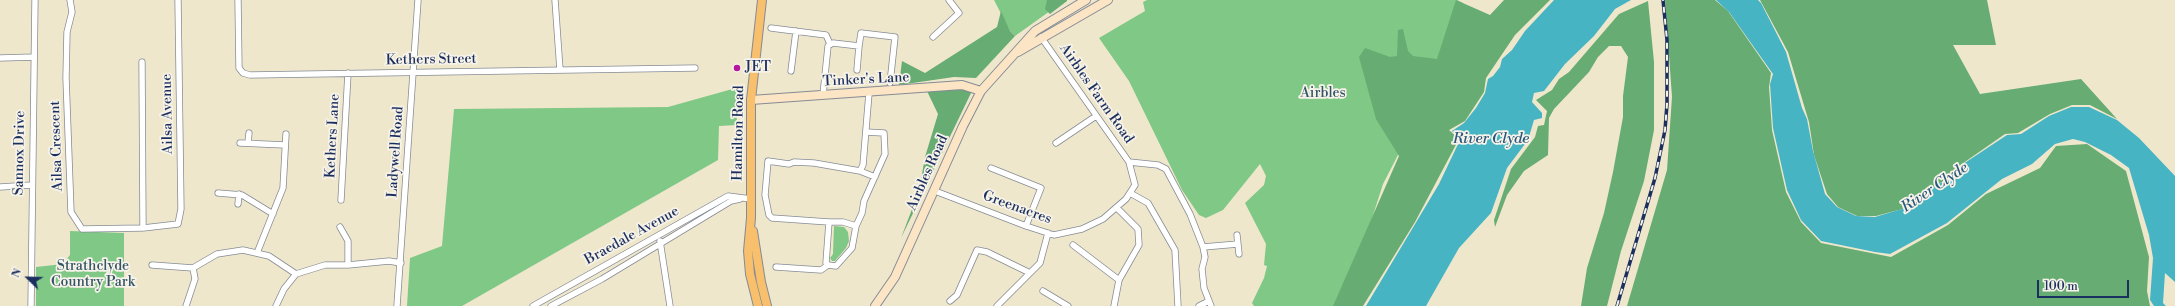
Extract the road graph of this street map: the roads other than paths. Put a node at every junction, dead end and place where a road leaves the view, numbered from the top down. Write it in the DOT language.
graph roads {
  1 [pos="35,0"];
  2 [pos="70,0"];
  3 [pos="178,0"];
  4 [pos="238,0"];
  5 [pos="418,0"];
  6 [pos="555,0"];
  7 [pos="762,0"];
  8 [pos="949,0"];
  9 [pos="1086,0"];
  10 [pos="1108,0"];
  11 [pos="771,28"];
  12 [pos="796,31"];
  13 [pos="1035,31"];
  14 [pos="933,37"];
  15 [pos="1043,39"];
  16 [pos="830,44"];
  17 [pos="859,46"];
  18 [pos="1012,55"];
  19 [pos="0,58"];
  20 [pos="34,58"];
  21 [pos="142,62"];
  22 [pos="695,68"];
  23 [pos="560,70"];
  24 [pos="857,70"];
  25 [pos="791,71"];
  26 [pos="414,72"];
  27 [pos="348,73"];
  28 [pos="890,82"];
  29 [pos="982,91"];
  30 [pos="869,93"];
  31 [pos="823,95"];
  32 [pos="751,100"];
  33 [pos="1096,116"];
  34 [pos="249,132"];
  35 [pos="866,132"];
  36 [pos="286,134"];
  37 [pos="240,143"];
  38 [pos="248,143"];
  39 [pos="1056,143"];
  40 [pos="285,145"];
  41 [pos="1129,162"];
  42 [pos="991,168"];
  43 [pos="860,171"];
  44 [pos="875,177"];
  45 [pos="32,185"];
  46 [pos="0,187"];
  47 [pos="935,191"];
  48 [pos="1130,193"];
  49 [pos="218,194"];
  50 [pos="239,194"];
  51 [pos="747,199"];
  52 [pos="341,200"];
  53 [pos="238,204"];
  54 [pos="1117,208"];
  55 [pos="273,214"];
  56 [pos="751,218"];
  57 [pos="830,222"];
  58 [pos="174,225"];
  59 [pos="856,226"];
  60 [pos="1026,226"];
  61 [pos="340,227"];
  62 [pos="143,228"];
  63 [pos="1048,233"];
  64 [pos="660,234"];
  65 [pos="1237,235"];
  66 [pos="660,243"];
  67 [pos="1238,244"];
  68 [pos="1073,246"];
  69 [pos="1203,247"];
  70 [pos="257,253"];
  71 [pos="1239,254"];
  72 [pos="400,263"];
  73 [pos="152,265"];
  74 [pos="348,265"];
  75 [pos="828,265"];
  76 [pos="776,267"];
  77 [pos="193,268"];
  78 [pos="1030,273"];
  79 [pos="296,274"];
  80 [pos="1119,280"];
  81 [pos="1043,291"];
  82 [pos="950,301"];
  83 [pos="1210,304"];
  84 [pos="31,306"];
  85 [pos="186,306"];
  86 [pos="276,306"];
  87 [pos="397,306"];
  88 [pos="533,306"];
  89 [pos="551,306"];
  90 [pos="670,306"];
  91 [pos="758,306"];
  92 [pos="767,306"];
  93 [pos="875,306"];
  94 [pos="997,306"];
  95 [pos="1068,306"];
  96 [pos="1114,306"];
  97 [pos="1178,306"];
  98 [pos="1199,306"];
  1 -- 20 [label="street, Sannox Drive"];
  2 -- 62 [label="street, Ailsa Crescent"];
  3 -- 58 [label="street, Ailsa Avenue"];
  4 -- 27 [label="street, Kethers Street"];
  5 -- 26 [label="street, Ladywell Road"];
  6 -- 23 [label="street"];
  7 -- 32 [label="main road, Hamilton Road"];
  8 -- 14 [label="street"];
  9 -- 13 [label="main road, Airbles Road"];
  10 -- 15 [label="main road, Airbles Road"];
  11 -- 12 [label="street"];
  12 -- 16 [label="street"];
  12 -- 25 [label="street"];
  13 -- 15 [label="street, Airbles Farm Road"];
  13 -- 18 [label="main road, Airbles Road"];
  15 -- 18 [label="main road, Airbles Road"];
  15 -- 33 [label="street, Airbles Farm Road"];
  16 -- 17 [label="street"];
  16 -- 31 [label="street"];
  17 -- 24 [label="street"];
  17 -- 28 [label="street"];
  18 -- 29 [label="main road, Airbles Road"];
  19 -- 20 [label="street"];
  20 -- 45 [label="street, Sannox Drive"];
  21 -- 62 [label="street"];
  22 -- 23 [label="street, Kethers Street"];
  23 -- 26 [label="street, Kethers Street"];
  26 -- 27 [label="street, Kethers Street"];
  26 -- 72 [label="street, Ladywell Road"];
  27 -- 52 [label="street, Kethers Lane"];
  29 -- 30 [label="main road, Tinker's Lane"];
  29 -- 47 [label="main road, Airbles Road"];
  30 -- 31 [label="main road, Tinker's Lane"];
  30 -- 35 [label="street"];
  31 -- 32 [label="main road, Tinker's Lane"];
  32 -- 51 [label="main road, Hamilton Road"];
  33 -- 39 [label="street"];
  33 -- 41 [label="street, Airbles Farm Road"];
  34 -- 38 [label="street"];
  35 -- 43 [label="street"];
  35 -- 44 [label="street"];
  36 -- 40 [label="street"];
  37 -- 38 [label="street"];
  38 -- 40 [label="street"];
  40 -- 55 [label="street"];
  41 -- 48 [label="street, Airbles Farm Road"];
  41 -- 69 [label="street"];
  42 -- 60 [label="street"];
  43 -- 44 [label="street"];
  43 -- 57 [label="street"];
  44 -- 59 [label="street"];
  45 -- 46 [label="street"];
  45 -- 84 [label="street, Sannox Drive"];
  47 -- 60 [label="street, Greenacres"];
  47 -- 93 [label="main road, Airbles Road"];
  48 -- 54 [label="street, Greenacres"];
  48 -- 97 [label="street"];
  49 -- 50 [label="street"];
  50 -- 53 [label="street"];
  50 -- 55 [label="street"];
  51 -- 56 [label="main road, Hamilton Road"];
  51 -- 64 [label="street, Braedale Avenue"];
  51 -- 66 [label="street, Braedale Avenue"];
  54 -- 63 [label="street, Greenacres"];
  54 -- 80 [label="street"];
  55 -- 70 [label="street"];
  56 -- 91 [label="main road, Hamilton Road"];
  56 -- 92 [label="main road, Hamilton Road"];
  57 -- 59 [label="street"];
  57 -- 75 [label="street"];
  58 -- 62 [label="street, Ailsa Crescent"];
  59 -- 75 [label="street"];
  60 -- 63 [label="street, Greenacres"];
  61 -- 74 [label="street"];
  63 -- 78 [label="street"];
  64 -- 66 [label="street"];
  64 -- 88 [label="street, Braedale Avenue"];
  65 -- 67 [label="street"];
  66 -- 89 [label="street, Braedale Avenue"];
  66 -- 90 [label="street"];
  67 -- 69 [label="street"];
  67 -- 71 [label="street"];
  68 -- 80 [label="street"];
  69 -- 83 [label="street"];
  70 -- 77 [label="street"];
  70 -- 79 [label="street"];
  72 -- 74 [label="street"];
  72 -- 87 [label="street, Ladywell Road"];
  73 -- 77 [label="street"];
  74 -- 79 [label="street"];
  75 -- 76 [label="street"];
  77 -- 85 [label="street"];
  78 -- 82 [label="street"];
  78 -- 94 [label="street"];
  79 -- 86 [label="street"];
  80 -- 96 [label="street"];
  81 -- 95 [label="street"];
  83 -- 98 [label="street"];
}
